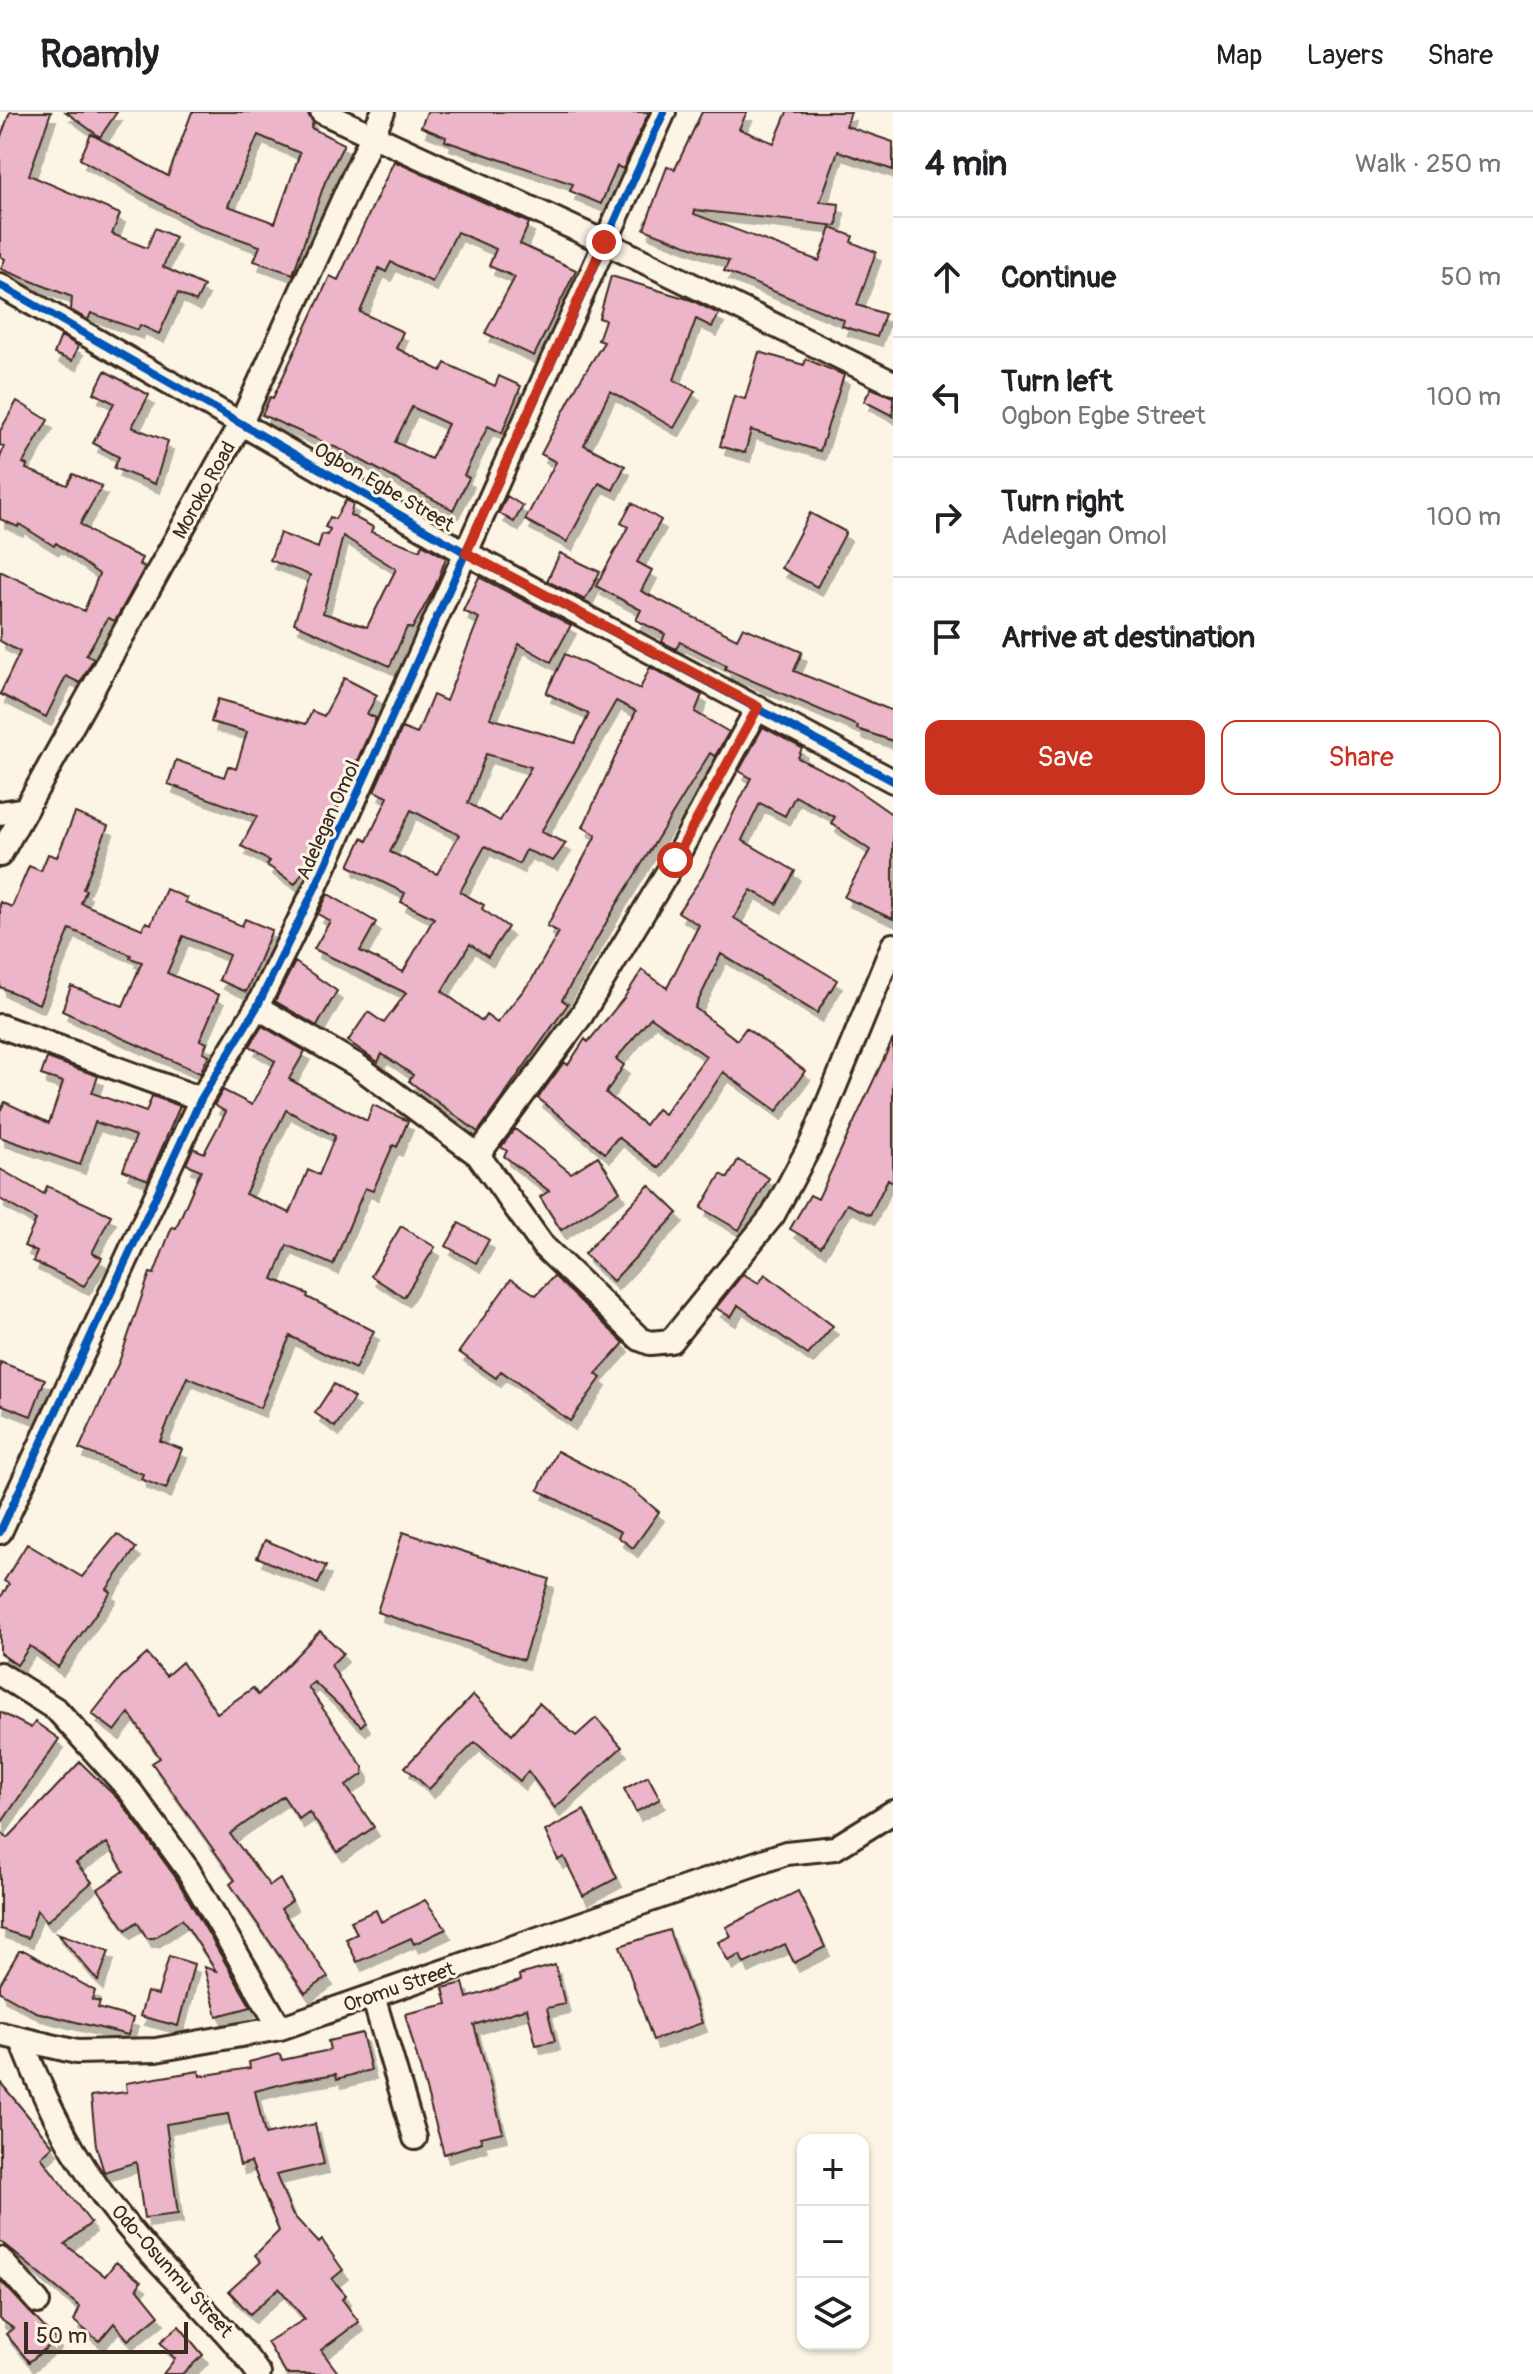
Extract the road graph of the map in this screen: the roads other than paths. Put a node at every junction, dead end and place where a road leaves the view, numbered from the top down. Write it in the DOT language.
graph roads {
  1 [pos="322,112"];
  2 [pos="383,112"];
  3 [pos="664,112"];
  4 [pos="373,135"];
  5 [pos="604,242"];
  6 [pos="0,285"];
  7 [pos="893,383"];
  8 [pos="241,423"];
  9 [pos="466,553"];
  10 [pos="758,707"];
  11 [pos="893,781"];
  12 [pos="26,809"];
  13 [pos="0,813"];
  14 [pos="0,855"];
  15 [pos="893,945"];
  16 [pos="257,1007"];
  17 [pos="0,1026"];
  18 [pos="201,1099"];
  19 [pos="478,1155"];
  20 [pos="0,1532"];
  21 [pos="0,1674"];
  22 [pos="893,1812"];
  23 [pos="373,1996"];
  24 [pos="280,2028"];
  25 [pos="0,2034"];
  26 [pos="22,2041"];
  27 [pos="415,2138"];
  28 [pos="0,2259"];
  29 [pos="38,2302"];
  30 [pos="259,2374"];
  1 -- 4 [label="street"];
  2 -- 4 [label="street, Moroko Road"];
  3 -- 5 [label="street, Adelegan Omol"];
  4 -- 5 [label="street"];
  4 -- 8 [label="street, Moroko Road"];
  5 -- 7 [label="street"];
  5 -- 9 [label="street, Adelegan Omol"];
  6 -- 8 [label="street, Ogbon Egbe Street"];
  8 -- 9 [label="street, Ogbon Egbe Street"];
  8 -- 12 [label="street, Moroko Road"];
  9 -- 10 [label="street, Ogbon Egbe Street"];
  9 -- 16 [label="street, Adelegan Omol"];
  10 -- 11 [label="street, Ogbon Egbe Street"];
  10 -- 19 [label="street"];
  12 -- 13 [label="street"];
  12 -- 14 [label="street, Moroko Road"];
  15 -- 19 [label="street"];
  16 -- 18 [label="street, Adelegan Omol"];
  16 -- 19 [label="street"];
  17 -- 18 [label="street"];
  18 -- 20 [label="street, Adelegan Omol"];
  21 -- 24 [label="street"];
  22 -- 23 [label="street, Oromu Street"];
  23 -- 24 [label="street, Oromu Street"];
  23 -- 27 [label="street"];
  24 -- 26 [label="street, Oromu Street"];
  25 -- 26 [label="street, Oromu Street"];
  26 -- 30 [label="street, Odo-Osunmu Street"];
  28 -- 29 [label="street"];
}
